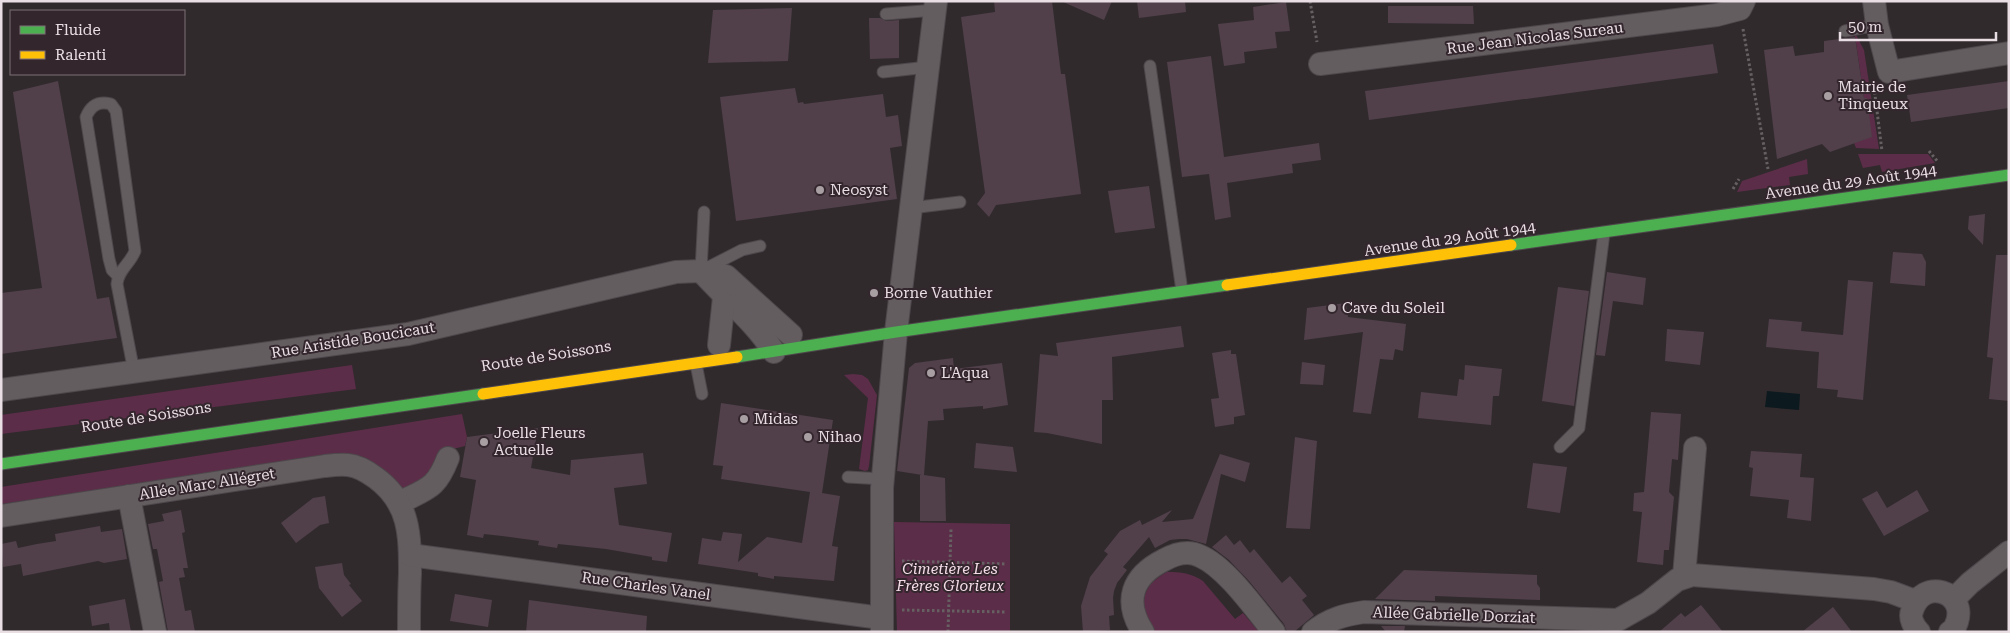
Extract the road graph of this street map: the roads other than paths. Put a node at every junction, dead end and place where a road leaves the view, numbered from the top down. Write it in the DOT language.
graph roads {
  1 [pos="1874,1"];
  2 [pos="935,5"];
  3 [pos="1742,5"];
  4 [pos="886,14"];
  5 [pos="1877,26"];
  6 [pos="1845,31"];
  7 [pos="2009,53"];
  8 [pos="1320,64"];
  9 [pos="1150,66"];
  10 [pos="928,67"];
  11 [pos="883,72"];
  12 [pos="2009,175"];
  13 [pos="960,202"];
  14 [pos="911,208"];
  15 [pos="704,212"];
  16 [pos="1604,232"];
  17 [pos="760,246"];
  18 [pos="701,271"];
  19 [pos="118,276"];
  20 [pos="1182,291"];
  21 [pos="724,297"];
  22 [pos="896,332"];
  23 [pos="800,334"];
  24 [pos="761,343"];
  25 [pos="718,345"];
  26 [pos="696,364"];
  27 [pos="134,372"];
  28 [pos="532,373"];
  29 [pos="534,387"];
  30 [pos="1,390"];
  31 [pos="702,394"];
  32 [pos="286,411"];
  33 [pos="1560,447"];
  34 [pos="1695,448"];
  35 [pos="1,452"];
  36 [pos="81,454"];
  37 [pos="448,458"];
  38 [pos="1,464"];
  39 [pos="1,470"];
  40 [pos="848,477"];
  41 [pos="883,479"];
  42 [pos="129,496"];
  43 [pos="399,503"];
  44 [pos="1,516"];
  45 [pos="2009,552"];
  46 [pos="410,555"];
  47 [pos="1684,576"];
  48 [pos="1954,599"];
  49 [pos="1915,601"];
  50 [pos="886,620"];
  51 [pos="1914,631"];
  52 [pos="155,632"];
  53 [pos="409,632"];
  54 [pos="1143,632"];
  55 [pos="1274,632"];
  56 [pos="1313,632"];
  57 [pos="1950,632"];
  1 -- 5 [label="street"];
  2 -- 4 [label="lane"];
  2 -- 10 [label="street"];
  3 -- 8 [label="street, Rue Jean Nicolas Sureau"];
  5 -- 6 [label="lane"];
  5 -- 7 [label="street"];
  9 -- 20 [label="lane"];
  10 -- 11 [label="lane"];
  10 -- 14 [label="street"];
  12 -- 16 [label="main road, Avenue du 29 Août 1944"];
  13 -- 14 [label="lane"];
  14 -- 22 [label="street"];
  15 -- 18 [label="lane"];
  16 -- 20 [label="main road, Avenue du 29 Août 1944"];
  16 -- 33 [label="lane"];
  17 -- 18 [label="lane, Rue Aristide Boucicaut"];
  18 -- 21 [label="street"];
  18 -- 23 [label="street, Rue Aristide Boucicaut"];
  18 -- 27 [label="street, Rue Aristide Boucicaut"];
  19 -- 19 [label="lane"];
  19 -- 27 [label="lane"];
  20 -- 22 [label="main road, Avenue du 29 Août 1944"];
  21 -- 24 [label="street"];
  21 -- 25 [label="street"];
  22 -- 23 [label="main road, Route de Soissons"];
  22 -- 24 [label="main road, Route de Soissons"];
  22 -- 41 [label="street"];
  23 -- 24 [label="main road, Route de Soissons"];
  24 -- 26 [label="main road, Route de Soissons"];
  26 -- 29 [label="main road, Route de Soissons"];
  26 -- 31 [label="lane"];
  27 -- 30 [label="street, Rue Aristide Boucicaut"];
  28 -- 29 [label="main road"];
  29 -- 36 [label="main road, Route de Soissons"];
  32 -- 35 [label="main road, Route de Soissons"];
  34 -- 47 [label="street"];
  36 -- 38 [label="main road, Route de Soissons"];
  36 -- 39 [label="main road"];
  37 -- 43 [label="street"];
  40 -- 41 [label="lane"];
  41 -- 50 [label="street"];
  42 -- 43 [label="street, Allée Marc Allégret"];
  42 -- 44 [label="street, Allée Marc Allégret"];
  42 -- 52 [label="street"];
  43 -- 46 [label="street, Allée Marc Allégret"];
  45 -- 48 [label="street"];
  46 -- 50 [label="street, Rue Charles Vanel"];
  46 -- 53 [label="street, Allée Marc Allégret"];
  47 -- 49 [label="street"];
  47 -- 56 [label="street, Allée Gabrielle Dorziat"];
  48 -- 49 [label="street"];
  48 -- 57 [label="street"];
  49 -- 51 [label="street"];
  54 -- 55 [label="street"];
}
